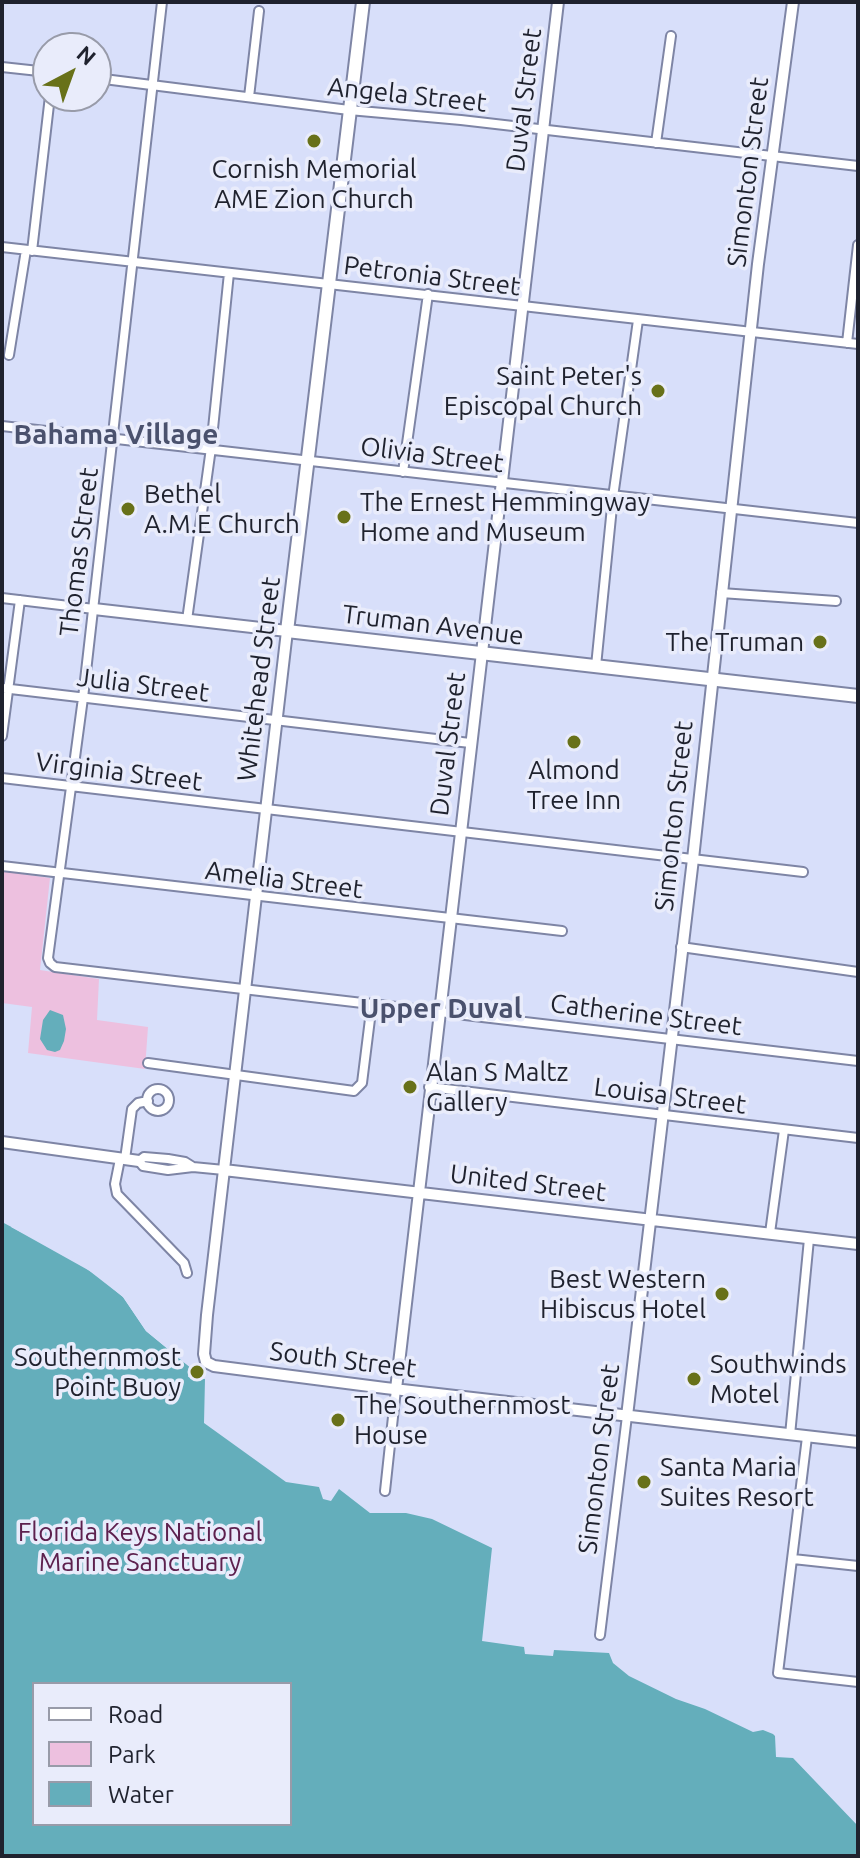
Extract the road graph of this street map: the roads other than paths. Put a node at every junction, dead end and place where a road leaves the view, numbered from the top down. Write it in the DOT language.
graph roads {
  1 [pos="162,2"];
  2 [pos="363,2"];
  3 [pos="558,2"];
  4 [pos="793,2"];
  5 [pos="259,11"];
  6 [pos="671,36"];
  7 [pos="2,67"];
  8 [pos="32,70"];
  9 [pos="112,80"];
  10 [pos="153,84"];
  11 [pos="249,97"];
  12 [pos="349,110"];
  13 [pos="48,112"];
  14 [pos="543,131"];
  15 [pos="656,143"];
  16 [pos="772,155"];
  17 [pos="858,166"];
  18 [pos="858,245"];
  19 [pos="2,247"];
  20 [pos="29,250"];
  21 [pos="133,263"];
  22 [pos="229,273"];
  23 [pos="330,284"];
  24 [pos="428,294"];
  25 [pos="522,307"];
  26 [pos="638,320"];
  27 [pos="751,333"];
  28 [pos="847,343"];
  29 [pos="858,344"];
  30 [pos="9,355"];
  31 [pos="2,426"];
  32 [pos="113,438"];
  33 [pos="211,448"];
  34 [pos="307,462"];
  35 [pos="403,472"];
  36 [pos="501,483"];
  37 [pos="613,497"];
  38 [pos="731,508"];
  39 [pos="858,523"];
  40 [pos="721,593"];
  41 [pos="2,598"];
  42 [pos="20,600"];
  43 [pos="836,601"];
  44 [pos="94,609"];
  45 [pos="187,620"];
  46 [pos="287,631"];
  47 [pos="481,653"];
  48 [pos="596,666"];
  49 [pos="712,679"];
  50 [pos="5,689"];
  51 [pos="858,696"];
  52 [pos="83,698"];
  53 [pos="276,720"];
  54 [pos="2,736"];
  55 [pos="470,743"];
  56 [pos="2,778"];
  57 [pos="72,786"];
  58 [pos="265,810"];
  59 [pos="459,831"];
  60 [pos="693,859"];
  61 [pos="2,866"];
  62 [pos="803,872"];
  63 [pos="60,874"];
  64 [pos="256,897"];
  65 [pos="449,920"];
  66 [pos="562,931"];
  67 [pos="681,947"];
  68 [pos="50,963"];
  69 [pos="858,972"];
  70 [pos="246,989"];
  71 [pos="372,1003"];
  72 [pos="439,1011"];
  73 [pos="672,1038"];
  74 [pos="858,1061"];
  75 [pos="148,1063"];
  76 [pos="234,1074"];
  77 [pos="429,1087"];
  78 [pos="148,1101"];
  79 [pos="663,1116"];
  80 [pos="784,1130"];
  81 [pos="858,1138"];
  82 [pos="2,1142"];
  83 [pos="122,1159"];
  84 [pos="139,1161"];
  85 [pos="224,1170"];
  86 [pos="418,1192"];
  87 [pos="651,1221"];
  88 [pos="770,1233"];
  89 [pos="809,1239"];
  90 [pos="858,1244"];
  91 [pos="187,1273"];
  92 [pos="206,1362"];
  93 [pos="396,1389"];
  94 [pos="627,1416"];
  95 [pos="790,1435"];
  96 [pos="807,1437"];
  97 [pos="858,1442"];
  98 [pos="385,1491"];
  99 [pos="793,1559"];
  100 [pos="858,1566"];
  101 [pos="600,1635"];
  102 [pos="858,1682"];
  1 -- 10 [label="street, Thomas Street"];
  2 -- 12 [label="main road, Whitehead Street"];
  3 -- 14 [label="street, Duval Street"];
  4 -- 16 [label="street, Simonton Street"];
  5 -- 11 [label="street"];
  6 -- 15 [label="street"];
  7 -- 8 [label="street"];
  9 -- 10 [label="street, Angela Street"];
  10 -- 11 [label="street, Angela Street"];
  10 -- 21 [label="street, Thomas Street"];
  11 -- 12 [label="street, Angela Street"];
  12 -- 14 [label="street, Angela Street"];
  12 -- 23 [label="main road, Whitehead Street"];
  13 -- 20 [label="street"];
  14 -- 15 [label="street, Angela Street"];
  14 -- 25 [label="street, Duval Street"];
  15 -- 16 [label="street, Angela Street"];
  16 -- 17 [label="street, Angela Street"];
  16 -- 27 [label="street, Simonton Street"];
  18 -- 28 [label="street"];
  19 -- 20 [label="street, Petronia Street"];
  20 -- 21 [label="street, Petronia Street"];
  20 -- 30 [label="street"];
  21 -- 22 [label="street, Petronia Street"];
  21 -- 32 [label="street, Thomas Street"];
  22 -- 23 [label="street, Petronia Street"];
  22 -- 33 [label="street"];
  23 -- 24 [label="street, Petronia Street"];
  23 -- 34 [label="main road, Whitehead Street"];
  24 -- 25 [label="street, Petronia Street"];
  24 -- 35 [label="street"];
  25 -- 26 [label="street, Petronia Street"];
  25 -- 36 [label="street, Duval Street"];
  26 -- 27 [label="street, Petronia Street"];
  26 -- 37 [label="street"];
  27 -- 28 [label="street, Petronia Street"];
  27 -- 38 [label="street, Simonton Street"];
  28 -- 29 [label="street, Petronia Street"];
  31 -- 32 [label="street, Olivia Street"];
  32 -- 33 [label="street, Olivia Street"];
  32 -- 44 [label="street, Thomas Street"];
  33 -- 34 [label="street, Olivia Street"];
  33 -- 45 [label="street"];
  34 -- 35 [label="street, Olivia Street"];
  34 -- 46 [label="main road, Whitehead Street"];
  35 -- 36 [label="street, Olivia Street"];
  36 -- 37 [label="street, Olivia Street"];
  36 -- 47 [label="street, Duval Street"];
  37 -- 38 [label="street, Olivia Street"];
  37 -- 48 [label="street"];
  38 -- 39 [label="street, Olivia Street"];
  38 -- 40 [label="street, Simonton Street"];
  40 -- 43 [label="street"];
  40 -- 49 [label="street, Simonton Street"];
  41 -- 42 [label="street, Truman Avenue"];
  42 -- 44 [label="street, Truman Avenue"];
  42 -- 50 [label="street"];
  44 -- 45 [label="street, Truman Avenue"];
  44 -- 52 [label="street, Thomas Street"];
  45 -- 46 [label="street, Truman Avenue"];
  46 -- 47 [label="main road, Truman Avenue"];
  46 -- 53 [label="street, Whitehead Street"];
  47 -- 48 [label="main road, Truman Avenue"];
  47 -- 55 [label="street, Duval Street"];
  48 -- 49 [label="main road, Truman Avenue"];
  49 -- 51 [label="main road, Truman Avenue"];
  49 -- 60 [label="street, Simonton Street"];
  50 -- 52 [label="street, Julia Street"];
  50 -- 54 [label="street"];
  52 -- 53 [label="street, Julia Street"];
  52 -- 57 [label="street, Thomas Street"];
  53 -- 55 [label="street, Julia Street"];
  53 -- 58 [label="street, Whitehead Street"];
  55 -- 59 [label="street, Duval Street"];
  56 -- 57 [label="street, Virginia Street"];
  57 -- 58 [label="street, Virginia Street"];
  57 -- 63 [label="street, Thomas Street"];
  58 -- 59 [label="street, Virginia Street"];
  58 -- 64 [label="street, Whitehead Street"];
  59 -- 60 [label="street, Virginia Street"];
  59 -- 65 [label="street, Duval Street"];
  60 -- 62 [label="street, Virginia Street"];
  60 -- 67 [label="street, Simonton Street"];
  61 -- 63 [label="street, Amelia Street"];
  63 -- 64 [label="street, Amelia Street"];
  63 -- 68 [label="street, Thomas Street"];
  64 -- 65 [label="street, Amelia Street"];
  64 -- 70 [label="street, Whitehead Street"];
  65 -- 66 [label="street, Amelia Street"];
  65 -- 72 [label="street, Duval Street"];
  67 -- 69 [label="street"];
  67 -- 73 [label="street, Simonton Street"];
  68 -- 70 [label="street, Catherine Street"];
  70 -- 71 [label="street, Catherine Street"];
  70 -- 76 [label="street, Whitehead Street"];
  71 -- 72 [label="street, Catherine Street"];
  71 -- 76 [label="street"];
  72 -- 73 [label="street, Catherine Street"];
  72 -- 77 [label="street, Duval Street"];
  73 -- 74 [label="street, Catherine Street"];
  73 -- 79 [label="street, Simonton Street"];
  75 -- 76 [label="street"];
  76 -- 85 [label="street, Whitehead Street"];
  77 -- 79 [label="street, Louisa Street"];
  77 -- 86 [label="street, Duval Street"];
  78 -- 83 [label="street"];
  79 -- 80 [label="street, Louisa Street"];
  79 -- 87 [label="street, Simonton Street"];
  80 -- 81 [label="street, Louisa Street"];
  80 -- 88 [label="street"];
  82 -- 83 [label="street, United Street"];
  83 -- 84 [label="street, United Street"];
  83 -- 91 [label="street"];
  84 -- 85 [label="street, United Street"];
  85 -- 86 [label="street, United Street"];
  85 -- 92 [label="street, Whitehead Street"];
  86 -- 87 [label="street, United Street"];
  86 -- 93 [label="street, Duval Street"];
  87 -- 88 [label="street, United Street"];
  87 -- 94 [label="street, Simonton Street"];
  88 -- 89 [label="street, United Street"];
  89 -- 90 [label="street, United Street"];
  89 -- 95 [label="street"];
  92 -- 93 [label="street, South Street"];
  93 -- 94 [label="street, South Street"];
  93 -- 98 [label="street, Duval Street"];
  94 -- 95 [label="street, South Street"];
  94 -- 101 [label="street, Simonton Street"];
  95 -- 96 [label="street, South Street"];
  96 -- 97 [label="street, South Street"];
  96 -- 99 [label="street"];
  99 -- 100 [label="street"];
  99 -- 102 [label="street"];
}
